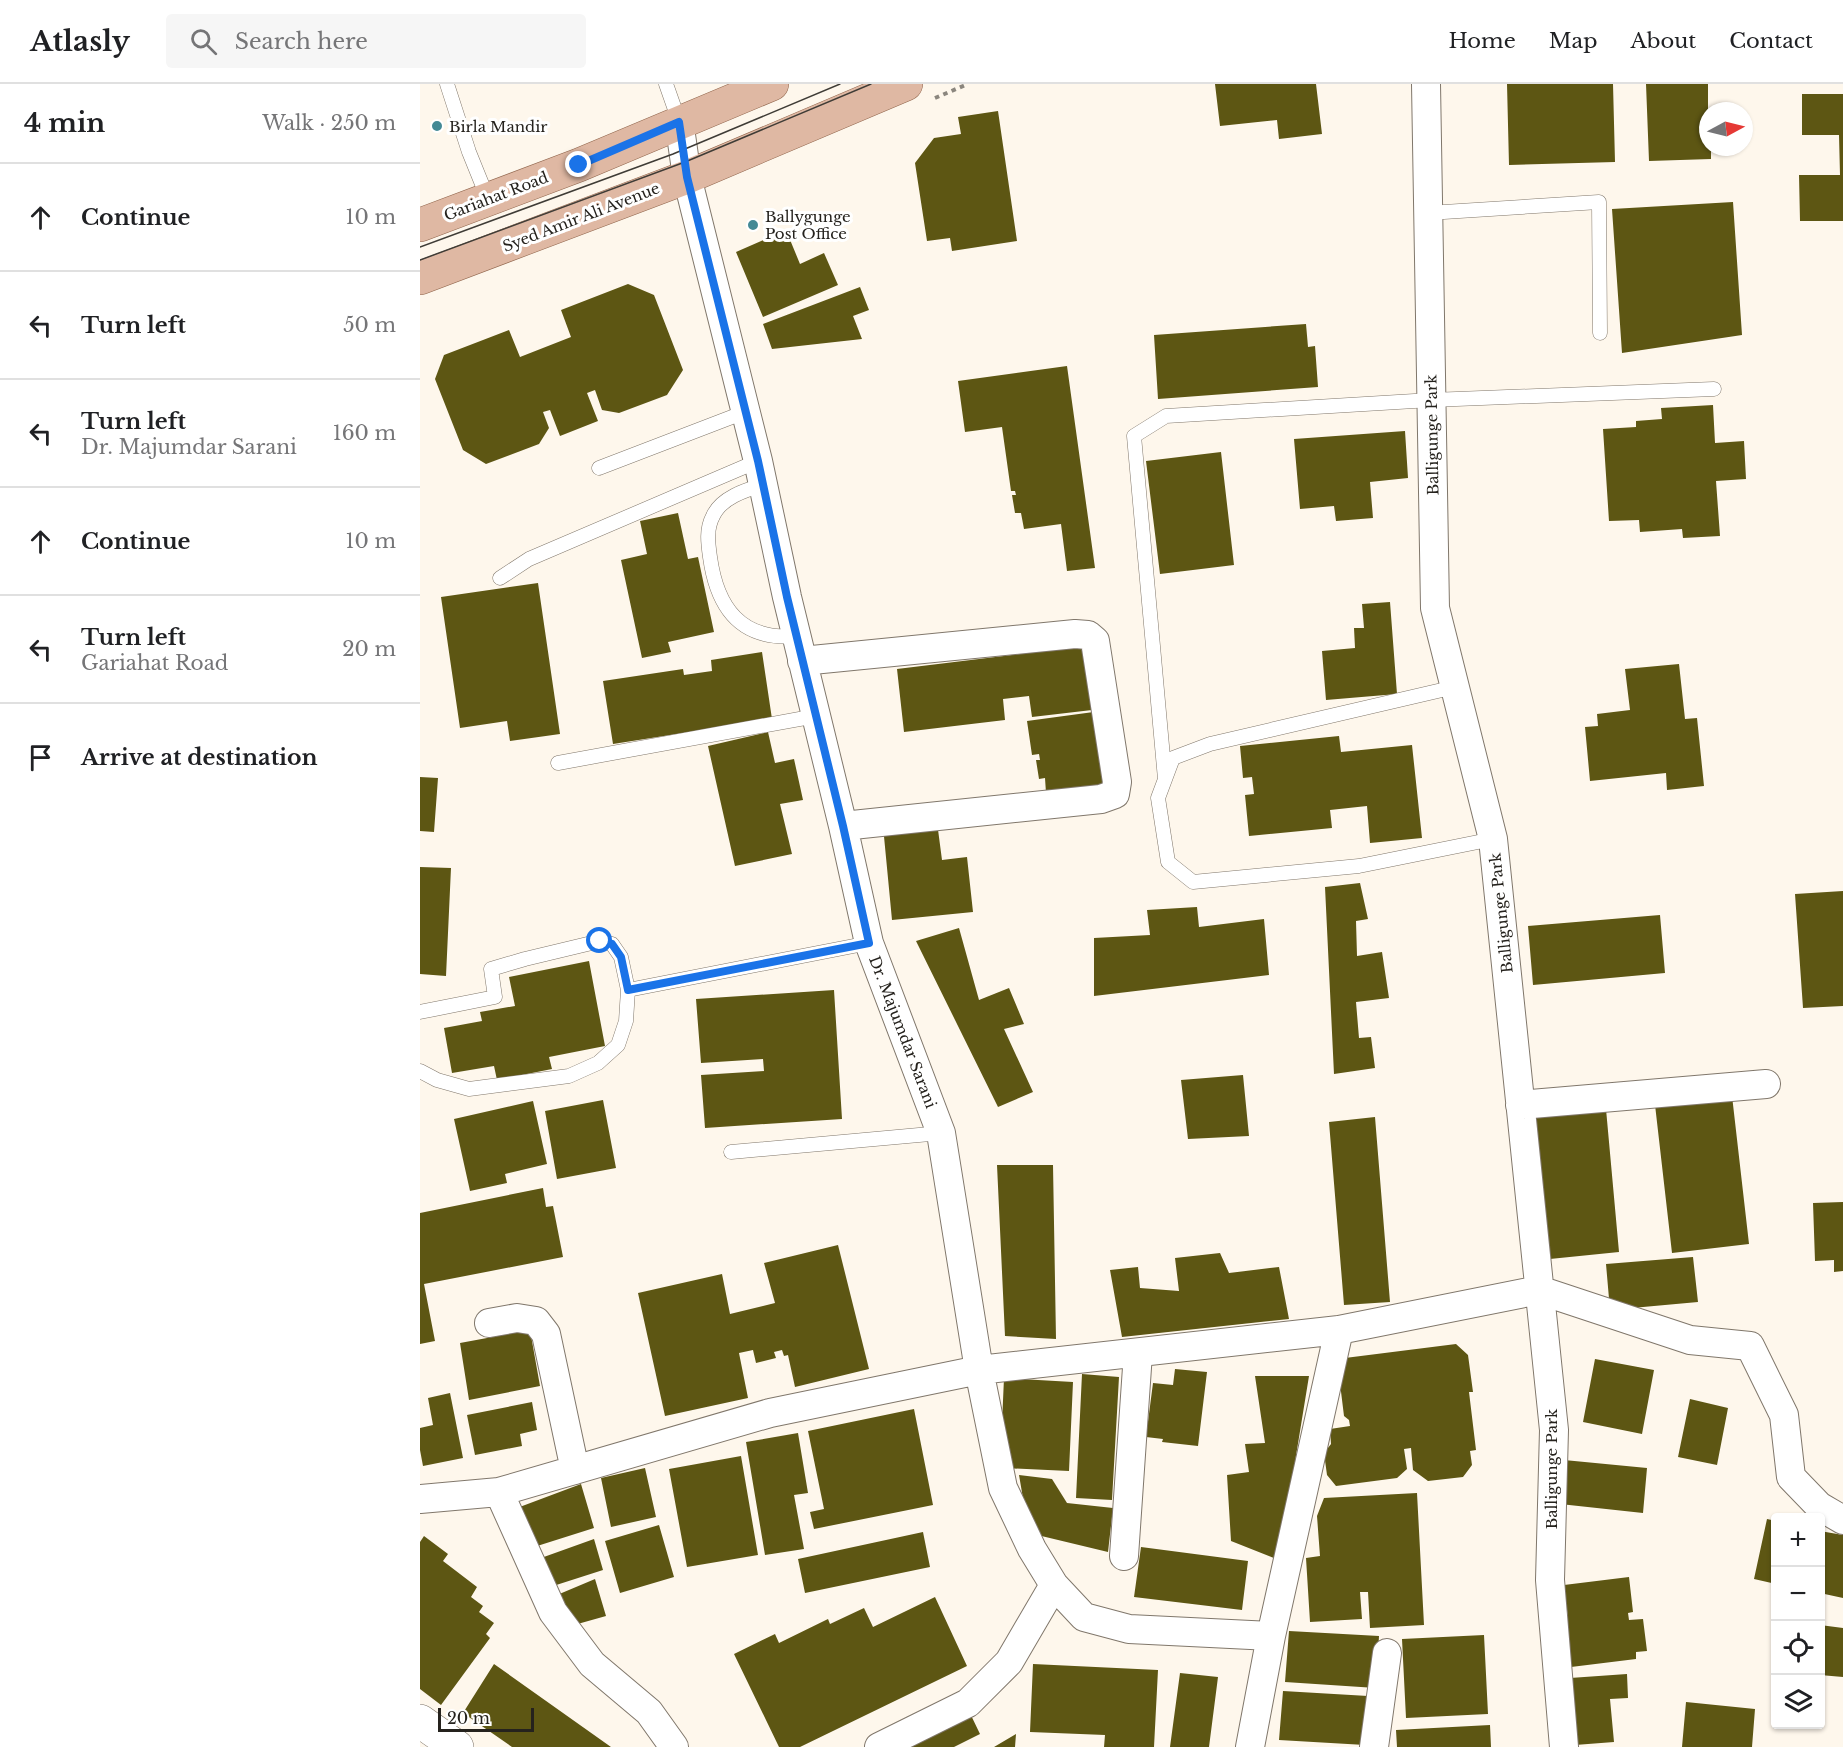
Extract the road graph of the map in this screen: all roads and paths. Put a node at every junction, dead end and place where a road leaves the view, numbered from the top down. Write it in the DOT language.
graph roads {
  1 [pos="447,84"];
  2 [pos="666,84"];
  3 [pos="772,84"];
  4 [pos="906,84"];
  5 [pos="1426,84"];
  6 [pos="679,122"];
  7 [pos="687,177"];
  8 [pos="488,199"];
  9 [pos="1428,213"];
  10 [pos="420,225"];
  11 [pos="420,278"];
  12 [pos="1600,333"];
  13 [pos="1714,389"];
  14 [pos="1431,400"];
  15 [pos="745,412"];
  16 [pos="599,468"];
  17 [pos="760,473"];
  18 [pos="500,578"];
  19 [pos="800,649"];
  20 [pos="1455,687"];
  21 [pos="816,716"];
  22 [pos="558,764"];
  23 [pos="1165,778"];
  24 [pos="843,826"];
  25 [pos="1493,839"];
  26 [pos="869,943"];
  27 [pos="628,990"];
  28 [pos="420,1012"];
  29 [pos="420,1071"];
  30 [pos="1766,1084"];
  31 [pos="1520,1105"];
  32 [pos="941,1132"];
  33 [pos="731,1152"];
  34 [pos="1539,1290"];
  35 [pos="489,1323"];
  36 [pos="1340,1330"];
  37 [pos="1138,1353"];
  38 [pos="980,1370"];
  39 [pos="575,1470"];
  40 [pos="499,1492"];
  41 [pos="420,1499"];
  42 [pos="1843,1520"];
  43 [pos="1124,1556"];
  44 [pos="1054,1585"];
  45 [pos="1271,1636"];
  46 [pos="1387,1653"];
  47 [pos="420,1721"];
  48 [pos="457,1747"];
  49 [pos="674,1747"];
  50 [pos="879,1747"];
  51 [pos="1250,1747"];
  52 [pos="1374,1747"];
  53 [pos="1564,1747"];
  1 -- 8 [label="lane"];
  2 -- 6 [label="lane"];
  3 -- 6 [label="main road, Gariahat Road"];
  4 -- 7 [label="main road, Syed Amir Ali Avenue"];
  5 -- 9 [label="street, Balligunge Park"];
  6 -- 7 [label="street, Dr. Majumdar Sarani"];
  6 -- 8 [label="main road, Gariahat Road"];
  7 -- 11 [label="main road, Syed Amir Ali Avenue"];
  7 -- 15 [label="street, Dr. Majumdar Sarani"];
  8 -- 10 [label="main road, Gariahat Road"];
  9 -- 12 [label="lane"];
  9 -- 14 [label="street, Balligunge Park"];
  13 -- 14 [label="lane"];
  14 -- 20 [label="street, Balligunge Park"];
  14 -- 23 [label="lane"];
  15 -- 16 [label="lane"];
  15 -- 17 [label="street, Dr. Majumdar Sarani"];
  17 -- 18 [label="lane"];
  17 -- 19 [label="street, Dr. Majumdar Sarani"];
  17 -- 19 [label="lane"];
  19 -- 21 [label="street, Dr. Majumdar Sarani"];
  19 -- 24 [label="street"];
  20 -- 23 [label="lane"];
  20 -- 25 [label="street, Balligunge Park"];
  21 -- 22 [label="lane"];
  21 -- 24 [label="street, Dr. Majumdar Sarani"];
  23 -- 25 [label="lane"];
  24 -- 26 [label="street, Dr. Majumdar Sarani"];
  25 -- 31 [label="street, Balligunge Park"];
  26 -- 27 [label="lane"];
  26 -- 32 [label="street, Dr. Majumdar Sarani"];
  27 -- 28 [label="lane"];
  27 -- 29 [label="lane"];
  30 -- 31 [label="street"];
  31 -- 34 [label="street, Balligunge Park"];
  32 -- 33 [label="lane"];
  32 -- 38 [label="street, Dr. Majumdar Sarani"];
  34 -- 36 [label="street"];
  34 -- 42 [label="street"];
  34 -- 53 [label="street, Balligunge Park"];
  35 -- 39 [label="street"];
  36 -- 37 [label="street"];
  36 -- 45 [label="street"];
  37 -- 38 [label="street"];
  37 -- 43 [label="street"];
  38 -- 39 [label="street"];
  38 -- 44 [label="street, Dr. Majumdar Sarani"];
  39 -- 40 [label="street"];
  40 -- 41 [label="street"];
  40 -- 49 [label="street"];
  44 -- 45 [label="street, Dr. Majumdar Sarani"];
  44 -- 50 [label="street"];
  45 -- 51 [label="street"];
  46 -- 52 [label="street"];
  47 -- 48 [label="street"];
}
